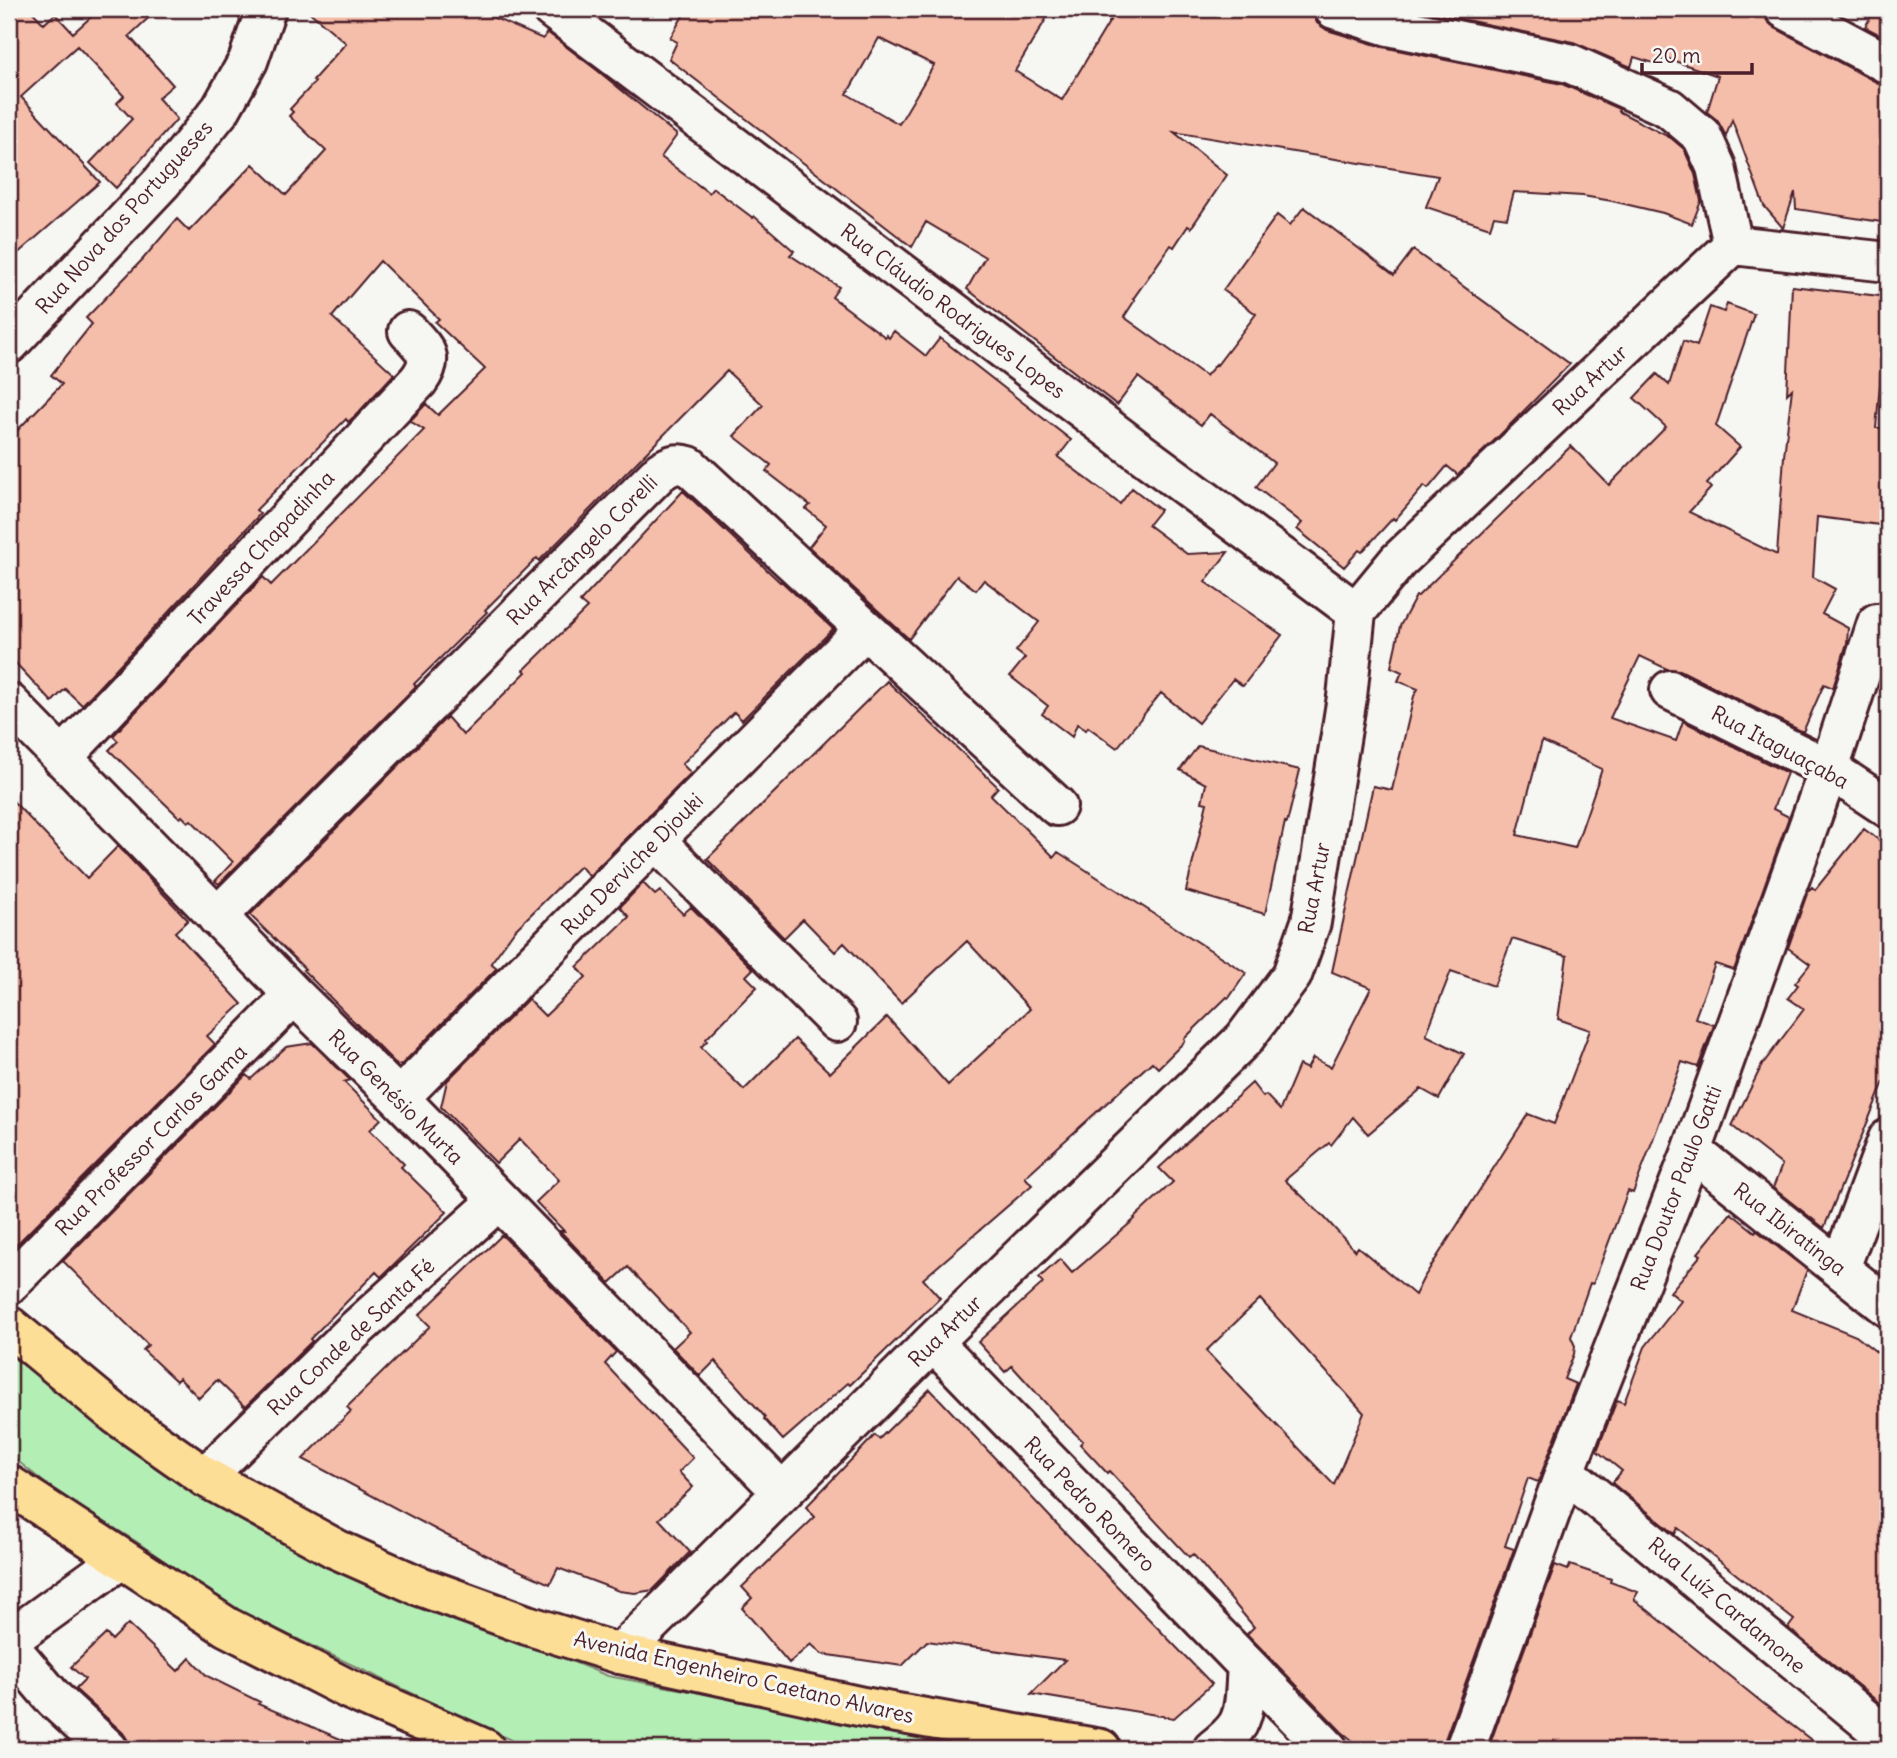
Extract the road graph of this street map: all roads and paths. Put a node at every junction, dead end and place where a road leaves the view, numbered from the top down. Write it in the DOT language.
graph roads {
  1 [pos="266,9"];
  2 [pos="552,9"];
  3 [pos="1334,9"];
  4 [pos="1785,9"];
  5 [pos="1841,21"];
  6 [pos="1888,64"];
  7 [pos="1733,245"];
  8 [pos="1888,262"];
  9 [pos="408,331"];
  10 [pos="9,344"];
  11 [pos="1356,612"];
  12 [pos="1877,623"];
  13 [pos="865,629"];
  14 [pos="1670,690"];
  15 [pos="9,703"];
  16 [pos="62,758"];
  17 [pos="1829,769"];
  18 [pos="1057,806"];
  19 [pos="1888,808"];
  20 [pos="655,840"];
  21 [pos="217,917"];
  22 [pos="294,995"];
  23 [pos="837,1022"];
  24 [pos="399,1098"];
  25 [pos="1888,1139"];
  26 [pos="1692,1151"];
  27 [pos="499,1200"];
  28 [pos="1840,1268"];
  29 [pos="9,1284"];
  30 [pos="1888,1307"];
  31 [pos="9,1326"];
  32 [pos="933,1342"];
  33 [pos="1565,1472"];
  34 [pos="205,1477"];
  35 [pos="9,1485"];
  36 [pos="782,1492"];
  37 [pos="121,1559"];
  38 [pos="9,1640"];
  39 [pos="9,1646"];
  40 [pos="620,1654"];
  41 [pos="1247,1666"];
  42 [pos="1888,1738"];
  43 [pos="108,1749"];
  44 [pos="485,1749"];
  45 [pos="1101,1749"];
  46 [pos="1213,1749"];
  47 [pos="1328,1749"];
  48 [pos="1465,1749"];
  1 -- 10 [label="street, Rua Nova dos Portugueses"];
  2 -- 11 [label="street, Rua Cláudio Rodrigues Lopes"];
  3 -- 7 [label="street"];
  4 -- 5 [label="street"];
  5 -- 6 [label="street"];
  7 -- 8 [label="street"];
  7 -- 11 [label="street, Rua Artur"];
  9 -- 16 [label="street, Travessa Chapadinha"];
  11 -- 32 [label="street, Rua Artur"];
  12 -- 17 [label="street, Rua Doutor Paulo Gatti"];
  13 -- 18 [label="street, Rua Arcângelo Corelli"];
  13 -- 20 [label="street, Rua Derviche Djouki"];
  13 -- 21 [label="street, Rua Arcângelo Corelli"];
  14 -- 17 [label="street, Rua Itaguaçaba"];
  15 -- 16 [label="street, Rua Genésio Murta"];
  16 -- 21 [label="street, Rua Genésio Murta"];
  17 -- 19 [label="street, Rua Itaguaçaba"];
  17 -- 26 [label="street, Rua Doutor Paulo Gatti"];
  20 -- 23 [label="street"];
  20 -- 24 [label="street, Rua Derviche Djouki"];
  21 -- 22 [label="street, Rua Genésio Murta"];
  22 -- 24 [label="street, Rua Genésio Murta"];
  22 -- 29 [label="street, Rua Professor Carlos Gama"];
  24 -- 27 [label="street, Rua Genésio Murta"];
  25 -- 28 [label="street"];
  26 -- 28 [label="street, Rua Ibiratinga"];
  26 -- 33 [label="street, Rua Doutor Paulo Gatti"];
  27 -- 34 [label="street, Rua Conde de Santa Fé"];
  27 -- 36 [label="street, Rua Genésio Murta"];
  28 -- 30 [label="street, Rua Ibiratinga"];
  31 -- 34 [label="main road, Avenida Engenheiro Caetano Alvares"];
  32 -- 36 [label="street, Rua Artur"];
  32 -- 41 [label="street, Rua Pedro Romero"];
  33 -- 42 [label="street, Rua Luíz Cardamone"];
  33 -- 48 [label="street, Rua Doutor Paulo Gatti"];
  34 -- 40 [label="main road, Avenida Engenheiro Caetano Alvares"];
  35 -- 37 [label="main road"];
  36 -- 40 [label="street, Rua Artur"];
  37 -- 38 [label="street"];
  37 -- 44 [label="main road"];
  39 -- 43 [label="street"];
  40 -- 45 [label="main road, Avenida Engenheiro Caetano Alvares"];
  41 -- 46 [label="street"];
  41 -- 47 [label="street, Rua Pedro Romero"];
}
